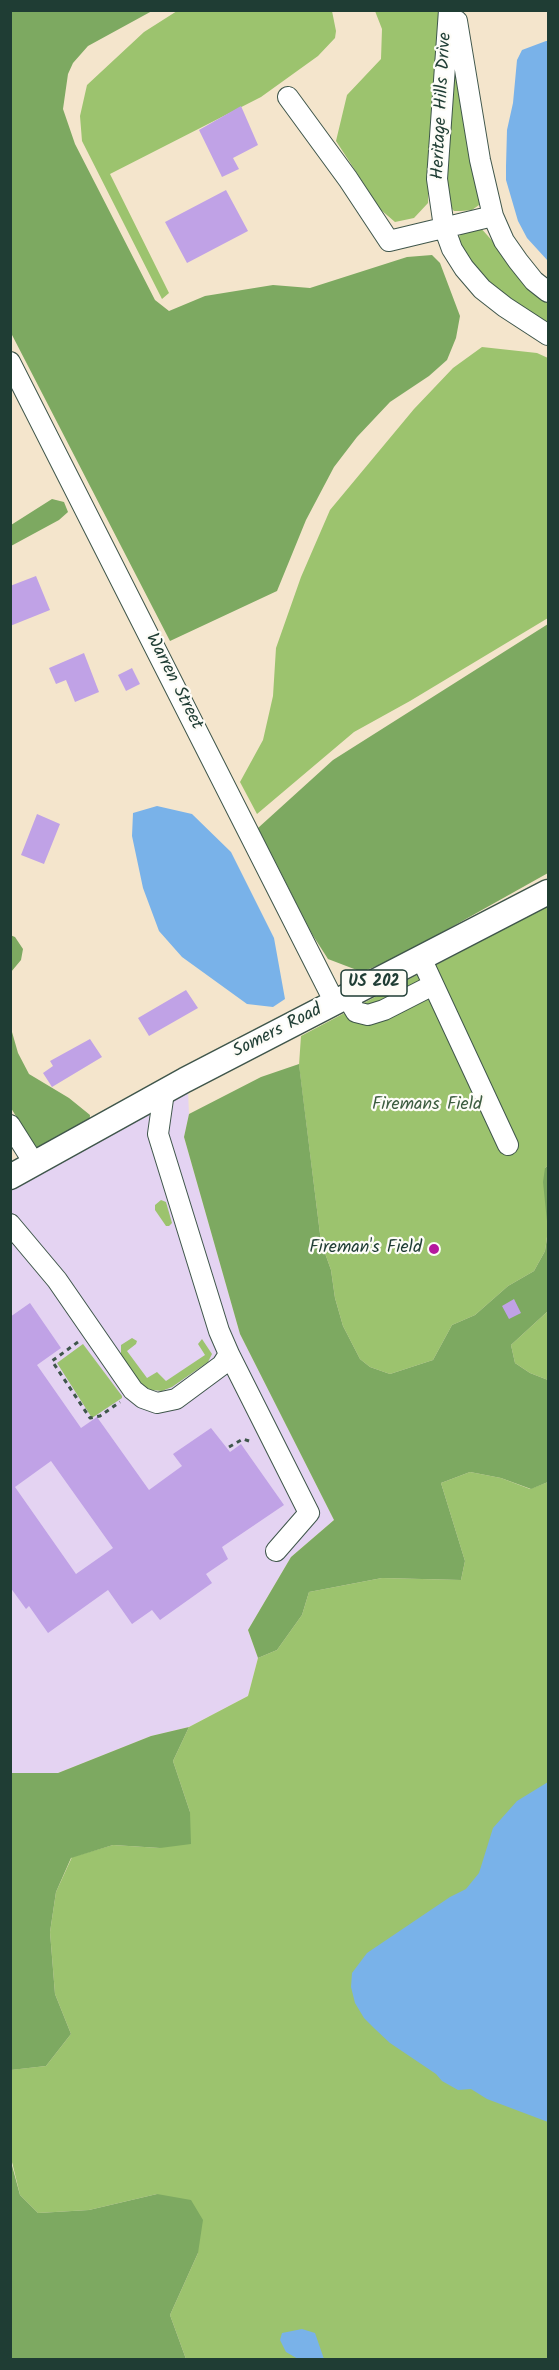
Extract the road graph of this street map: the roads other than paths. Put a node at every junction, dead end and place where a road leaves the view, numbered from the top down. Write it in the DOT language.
graph roads {
  1 [pos="449,10"];
  2 [pos="454,10"];
  3 [pos="288,97"];
  4 [pos="493,216"];
  5 [pos="444,227"];
  6 [pos="549,292"];
  7 [pos="549,335"];
  8 [pos="10,362"];
  9 [pos="549,892"];
  10 [pos="421,958"];
  11 [pos="434,985"];
  12 [pos="341,1000"];
  13 [pos="164,1092"];
  14 [pos="10,1125"];
  15 [pos="508,1145"];
  16 [pos="34,1163"];
  17 [pos="10,1177"];
  18 [pos="10,1224"];
  19 [pos="229,1354"];
  20 [pos="276,1551"];
  1 -- 5 [label="street, Heritage Hills Drive"];
  2 -- 4 [label="street, Heritage Hills Drive"];
  3 -- 5 [label="street"];
  4 -- 5 [label="street"];
  4 -- 6 [label="street, Heritage Hills Drive"];
  5 -- 7 [label="street, Heritage Hills Drive"];
  8 -- 12 [label="street, Warren Street"];
  9 -- 10 [label="main road, Somers Road / US 202"];
  10 -- 11 [label="street"];
  10 -- 12 [label="main road, Somers Road / US 202"];
  11 -- 12 [label="street"];
  11 -- 15 [label="street"];
  12 -- 13 [label="main road, Somers Road / US 202"];
  13 -- 16 [label="main road, Somers Road / US 202"];
  13 -- 19 [label="street"];
  14 -- 16 [label="street"];
  16 -- 17 [label="main road, Somers Road / US 202"];
  18 -- 19 [label="street"];
  19 -- 20 [label="street"];
}
